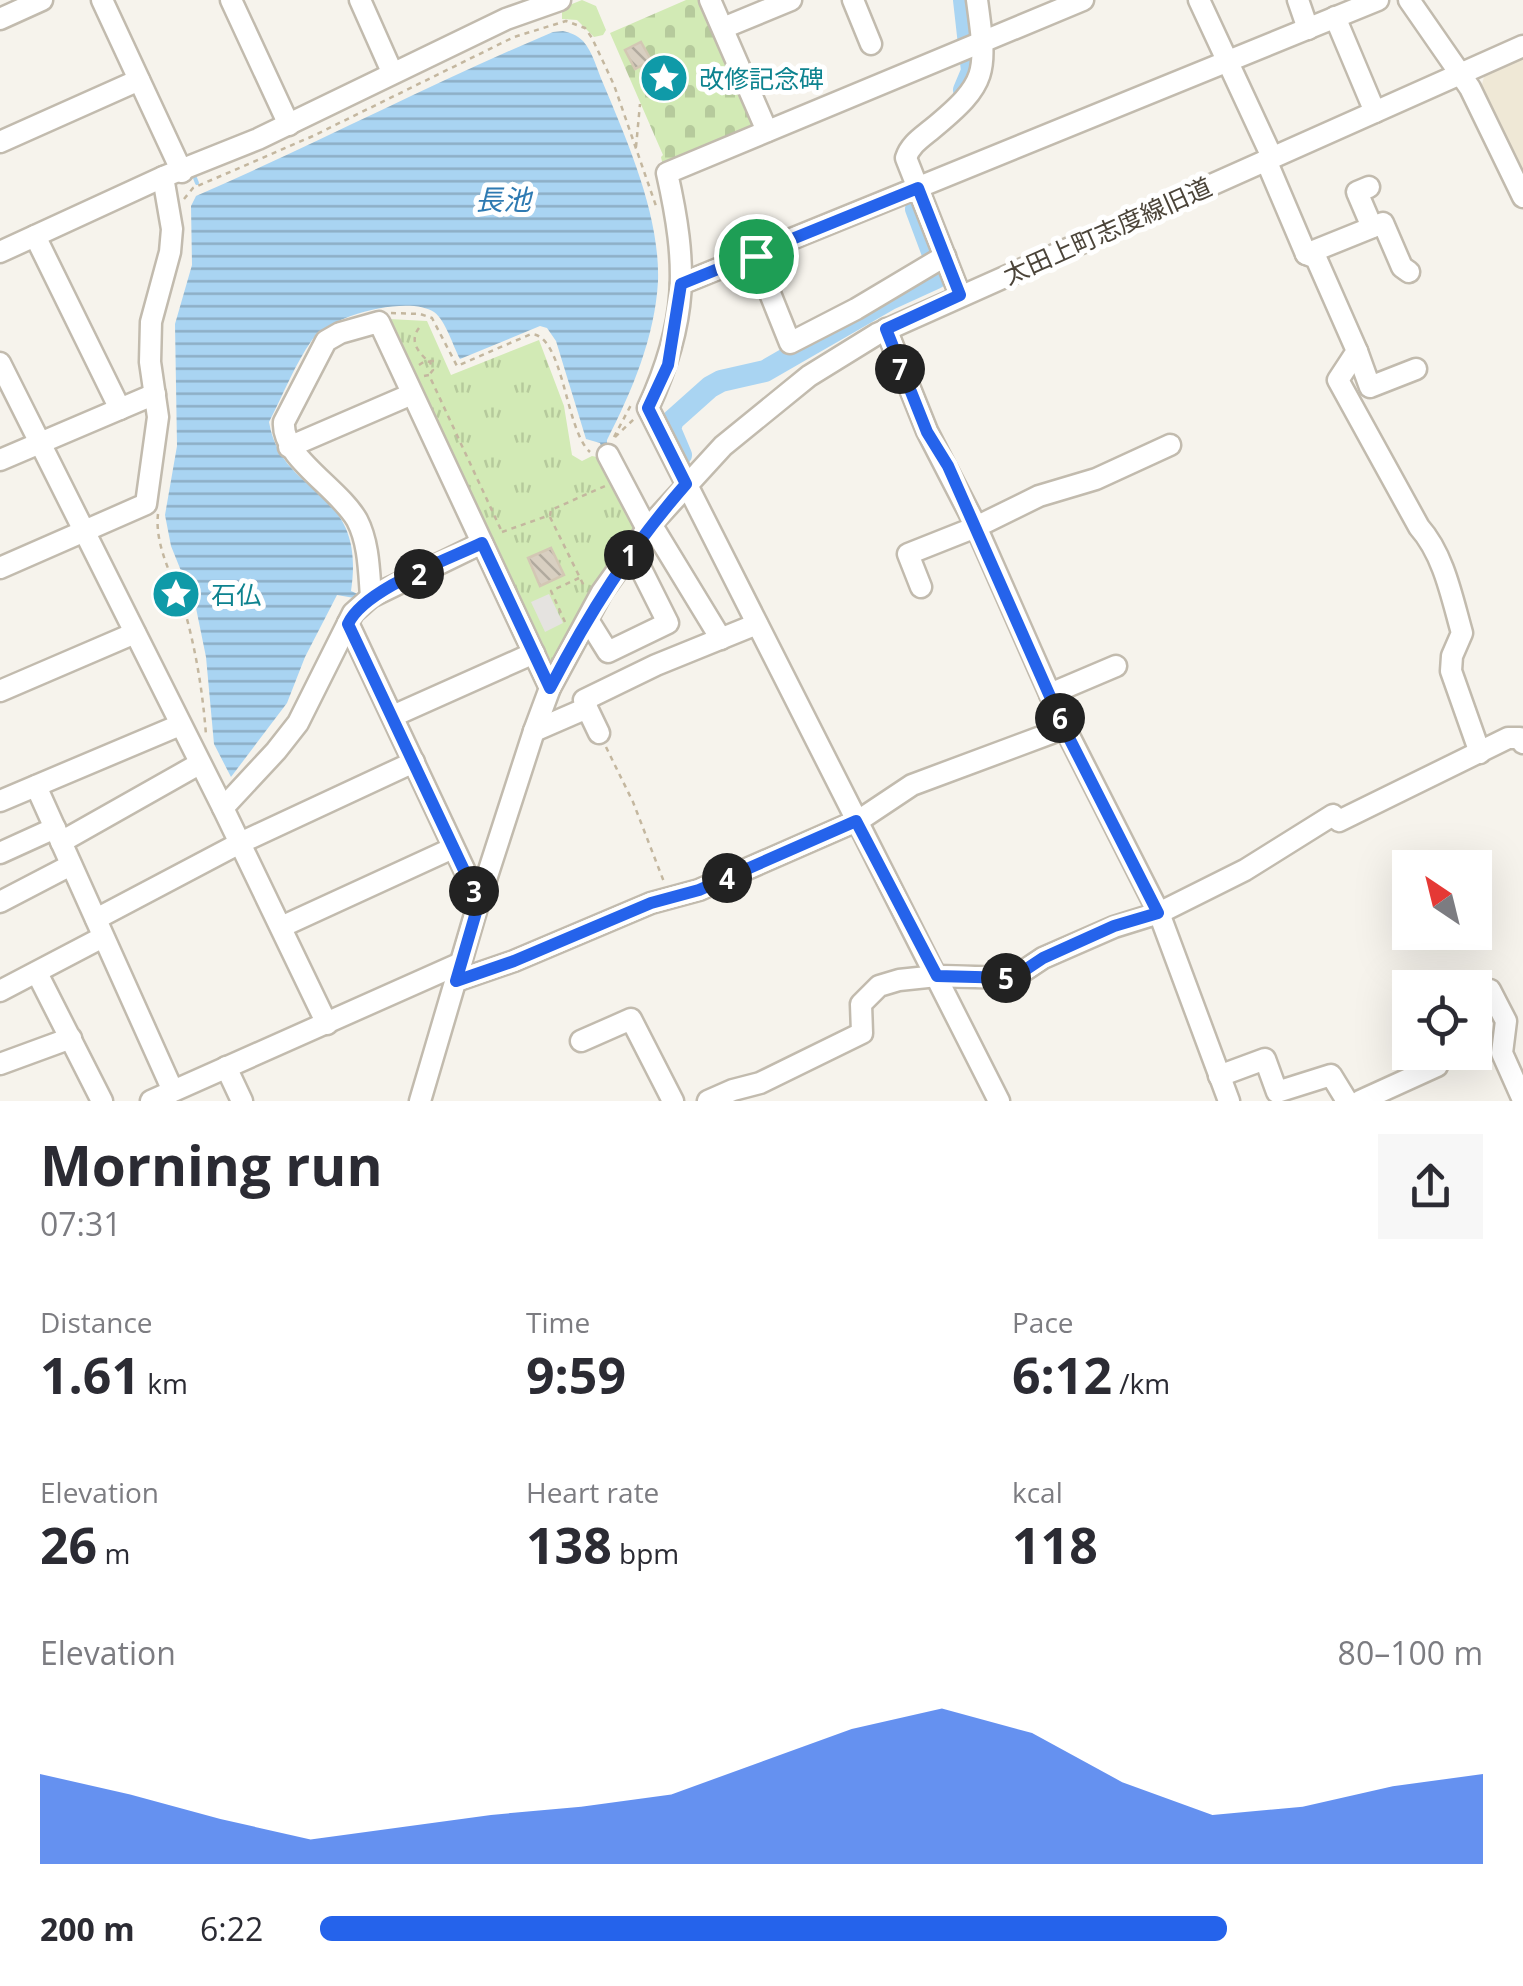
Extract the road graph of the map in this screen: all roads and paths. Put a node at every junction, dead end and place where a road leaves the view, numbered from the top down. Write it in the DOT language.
graph roads {
  1 [pos="42,0"];
  2 [pos="102,0"];
  3 [pos="230,0"];
  4 [pos="360,0"];
  5 [pos="560,0"];
  6 [pos="710,0"];
  7 [pos="792,0"];
  8 [pos="853,0"];
  9 [pos="976,0"];
  10 [pos="1198,0"];
  11 [pos="1298,0"];
  12 [pos="1378,0"];
  13 [pos="1409,0"];
  14 [pos="1076,1"];
  15 [pos="1335,17"];
  16 [pos="0,19"];
  17 [pos="722,28"];
  18 [pos="1308,29"];
  19 [pos="514,37"];
  20 [pos="872,44"];
  21 [pos="974,45"];
  22 [pos="518,46"];
  23 [pos="1523,46"];
  24 [pos="1227,61"];
  25 [pos="392,72"];
  26 [pos="1462,74"];
  27 [pos="139,80"];
  28 [pos="640,104"];
  29 [pos="1375,112"];
  30 [pos="289,125"];
  31 [pos="767,132"];
  32 [pos="0,142"];
  33 [pos="636,148"];
  34 [pos="1269,158"];
  35 [pos="173,174"];
  36 [pos="1369,186"];
  37 [pos="912,191"];
  38 [pos="1523,197"];
  39 [pos="183,202"];
  40 [pos="658,216"];
  41 [pos="1372,227"];
  42 [pos="35,236"];
  43 [pos="0,252"];
  44 [pos="1306,254"];
  45 [pos="756,256"];
  46 [pos="939,260"];
  47 [pos="1410,272"];
  48 [pos="681,284"];
  49 [pos="960,295"];
  50 [pos="383,317"];
  51 [pos="420,328"];
  52 [pos="886,329"];
  53 [pos="1357,351"];
  54 [pos="434,361"];
  55 [pos="0,362"];
  56 [pos="428,362"];
  57 [pos="1416,369"];
  58 [pos="429,375"];
  59 [pos="155,394"];
  60 [pos="412,394"];
  61 [pos="642,399"];
  62 [pos="120,409"];
  63 [pos="40,443"];
  64 [pos="1170,445"];
  65 [pos="289,447"];
  66 [pos="608,455"];
  67 [pos="0,460"];
  68 [pos="621,479"];
  69 [pos="686,484"];
  70 [pos="153,505"];
  71 [pos="550,515"];
  72 [pos="649,527"];
  73 [pos="976,527"];
  74 [pos="85,532"];
  75 [pos="502,532"];
  76 [pos="487,540"];
  77 [pos="632,551"];
  78 [pos="0,568"];
  79 [pos="580,577"];
  80 [pos="920,587"];
  81 [pos="590,596"];
  82 [pos="371,597"];
  83 [pos="588,620"];
  84 [pos="565,622"];
  85 [pos="348,624"];
  86 [pos="757,624"];
  87 [pos="135,633"];
  88 [pos="721,640"];
  89 [pos="534,653"];
  90 [pos="1116,666"];
  91 [pos="550,688"];
  92 [pos="0,691"];
  93 [pos="1050,694"];
  94 [pos="586,708"];
  95 [pos="393,716"];
  96 [pos="180,725"];
  97 [pos="1064,728"];
  98 [pos="534,732"];
  99 [pos="599,732"];
  100 [pos="206,743"];
  101 [pos="1523,743"];
  102 [pos="1480,753"];
  103 [pos="414,762"];
  104 [pos="199,764"];
  105 [pos="36,786"];
  106 [pos="0,801"];
  107 [pos="223,808"];
  108 [pos="862,818"];
  109 [pos="58,835"];
  110 [pos="240,844"];
  111 [pos="454,848"];
  112 [pos="0,852"];
  113 [pos="70,864"];
  114 [pos="664,900"];
  115 [pos="0,902"];
  116 [pos="479,902"];
  117 [pos="1158,913"];
  118 [pos="100,928"];
  119 [pos="281,928"];
  120 [pos="458,972"];
  121 [pos="37,973"];
  122 [pos="946,976"];
  123 [pos="0,991"];
  124 [pos="1492,995"];
  125 [pos="327,1024"];
  126 [pos="71,1038"];
  127 [pos="581,1041"];
  128 [pos="0,1064"];
  129 [pos="226,1067"];
  130 [pos="1429,1070"];
  131 [pos="1219,1076"];
  132 [pos="173,1091"];
  133 [pos="1523,1100"];
  134 [pos="102,1101"];
  135 [pos="151,1101"];
  136 [pos="242,1101"];
  137 [pos="420,1101"];
  138 [pos="672,1101"];
  139 [pos="708,1101"];
  140 [pos="999,1101"];
  141 [pos="1229,1101"];
  142 [pos="1348,1101"];
  143 [pos="1360,1101"];
  1 -- 16 [label="street"];
  2 -- 27 [label="street"];
  3 -- 30 [label="street"];
  4 -- 25 [label="street"];
  5 -- 25 [label="street"];
  6 -- 17 [label="street"];
  7 -- 17 [label="street"];
  8 -- 20 [label="street"];
  9 -- 21 [label="street"];
  10 -- 24 [label="street"];
  11 -- 18 [label="street"];
  12 -- 15 [label="street"];
  13 -- 26 [label="street"];
  14 -- 21 [label="street"];
  15 -- 18 [label="street"];
  15 -- 29 [label="street"];
  17 -- 31 [label="street"];
  18 -- 24 [label="street"];
  19 -- 22 [label="path"];
  19 -- 33 [label="path"];
  19 -- 39 [label="path"];
  21 -- 31 [label="street"];
  21 -- 37 [label="street"];
  23 -- 26 [label="street, 太田上町志度線旧道"];
  24 -- 34 [label="street"];
  24 -- 37 [label="street"];
  25 -- 30 [label="street"];
  26 -- 29 [label="street, 太田上町志度線旧道"];
  26 -- 38 [label="street"];
  27 -- 32 [label="street"];
  27 -- 35 [label="street"];
  28 -- 33 [label="path"];
  29 -- 34 [label="street, 太田上町志度線旧道"];
  30 -- 35 [label="street"];
  31 -- 48 [label="street"];
  33 -- 40 [label="path"];
  34 -- 44 [label="street"];
  34 -- 49 [label="street, 太田上町志度線旧道"];
  35 -- 42 [label="street"];
  35 -- 59 [label="street"];
  36 -- 41 [label="street"];
  37 -- 45 [label="street"];
  37 -- 46 [label="street"];
  41 -- 44 [label="street"];
  41 -- 47 [label="street"];
  42 -- 43 [label="street"];
  42 -- 62 [label="street"];
  44 -- 53 [label="street"];
  45 -- 46 [label="street"];
  45 -- 48 [label="street"];
  46 -- 49 [label="street"];
  48 -- 61 [label="street"];
  49 -- 52 [label="street, 太田上町志度線旧道"];
  50 -- 60 [label="street"];
  50 -- 65 [label="street"];
  50 -- 66 [label="path"];
  51 -- 56 [label="path"];
  52 -- 69 [label="street, 太田上町志度線旧道"];
  52 -- 73 [label="street"];
  53 -- 57 [label="street"];
  53 -- 102 [label="street"];
  54 -- 56 [label="path"];
  55 -- 63 [label="street"];
  56 -- 58 [label="path"];
  56 -- 58 [label="path"];
  58 -- 75 [label="path"];
  59 -- 62 [label="street"];
  59 -- 70 [label="street"];
  60 -- 65 [label="street"];
  60 -- 76 [label="street"];
  61 -- 61 [label="path"];
  61 -- 69 [label="street"];
  62 -- 63 [label="street"];
  63 -- 67 [label="street"];
  63 -- 74 [label="street"];
  64 -- 73 [label="street"];
  65 -- 82 [label="street"];
  66 -- 68 [label="street"];
  68 -- 71 [label="path"];
  68 -- 72 [label="street"];
  69 -- 72 [label="street, 太田上町志度線旧道"];
  69 -- 86 [label="street"];
  70 -- 74 [label="street"];
  70 -- 100 [label="path"];
  71 -- 75 [label="path"];
  71 -- 79 [label="path"];
  72 -- 77 [label="street, 太田上町志度線旧道"];
  72 -- 88 [label="street"];
  73 -- 80 [label="street"];
  73 -- 93 [label="street"];
  74 -- 78 [label="street"];
  74 -- 87 [label="street"];
  75 -- 76 [label="path"];
  76 -- 82 [label="street"];
  76 -- 89 [label="street"];
  77 -- 83 [label="street, 太田上町志度線旧道"];
  77 -- 83 [label="street"];
  79 -- 81 [label="path"];
  79 -- 84 [label="path"];
  82 -- 85 [label="street"];
  83 -- 91 [label="street, 太田上町志度線旧道"];
  85 -- 95 [label="street"];
  85 -- 107 [label="street"];
  86 -- 88 [label="street"];
  86 -- 108 [label="street"];
  87 -- 92 [label="street"];
  87 -- 96 [label="street"];
  88 -- 94 [label="street"];
  89 -- 91 [label="street"];
  89 -- 95 [label="street"];
  90 -- 93 [label="street"];
  91 -- 98 [label="street, 太田上町志度線旧道"];
  93 -- 97 [label="street"];
  94 -- 98 [label="street"];
  94 -- 99 [label="street"];
  95 -- 103 [label="street"];
  96 -- 104 [label="street"];
  96 -- 105 [label="street"];
  97 -- 108 [label="street"];
  97 -- 117 [label="street"];
  98 -- 116 [label="street, 太田上町志度線旧道"];
  99 -- 114 [label="path"];
  101 -- 102 [label="street"];
  102 -- 117 [label="street"];
  103 -- 110 [label="street"];
  103 -- 111 [label="street"];
  104 -- 107 [label="street"];
  104 -- 109 [label="street"];
  105 -- 106 [label="street"];
  105 -- 109 [label="street"];
  107 -- 110 [label="street"];
  108 -- 114 [label="street"];
  108 -- 122 [label="street"];
  109 -- 112 [label="street"];
  109 -- 113 [label="street"];
  110 -- 118 [label="street"];
  110 -- 119 [label="street"];
  111 -- 116 [label="street"];
  111 -- 119 [label="street"];
  113 -- 115 [label="street"];
  113 -- 118 [label="street"];
  114 -- 120 [label="street"];
  116 -- 120 [label="street, 太田上町志度線旧道"];
  117 -- 122 [label="street"];
  117 -- 131 [label="street"];
  118 -- 121 [label="street"];
  118 -- 132 [label="street"];
  119 -- 125 [label="street"];
  120 -- 125 [label="street"];
  120 -- 137 [label="street, 太田上町志度線旧道"];
  121 -- 123 [label="street"];
  121 -- 126 [label="street"];
  122 -- 139 [label="street"];
  122 -- 140 [label="street"];
  124 -- 133 [label="street"];
  125 -- 129 [label="street"];
  126 -- 128 [label="street"];
  126 -- 134 [label="street"];
  127 -- 138 [label="street"];
  129 -- 132 [label="street"];
  129 -- 136 [label="street"];
  130 -- 143 [label="street"];
  131 -- 141 [label="street"];
  131 -- 142 [label="street"];
  132 -- 135 [label="street"];
}
